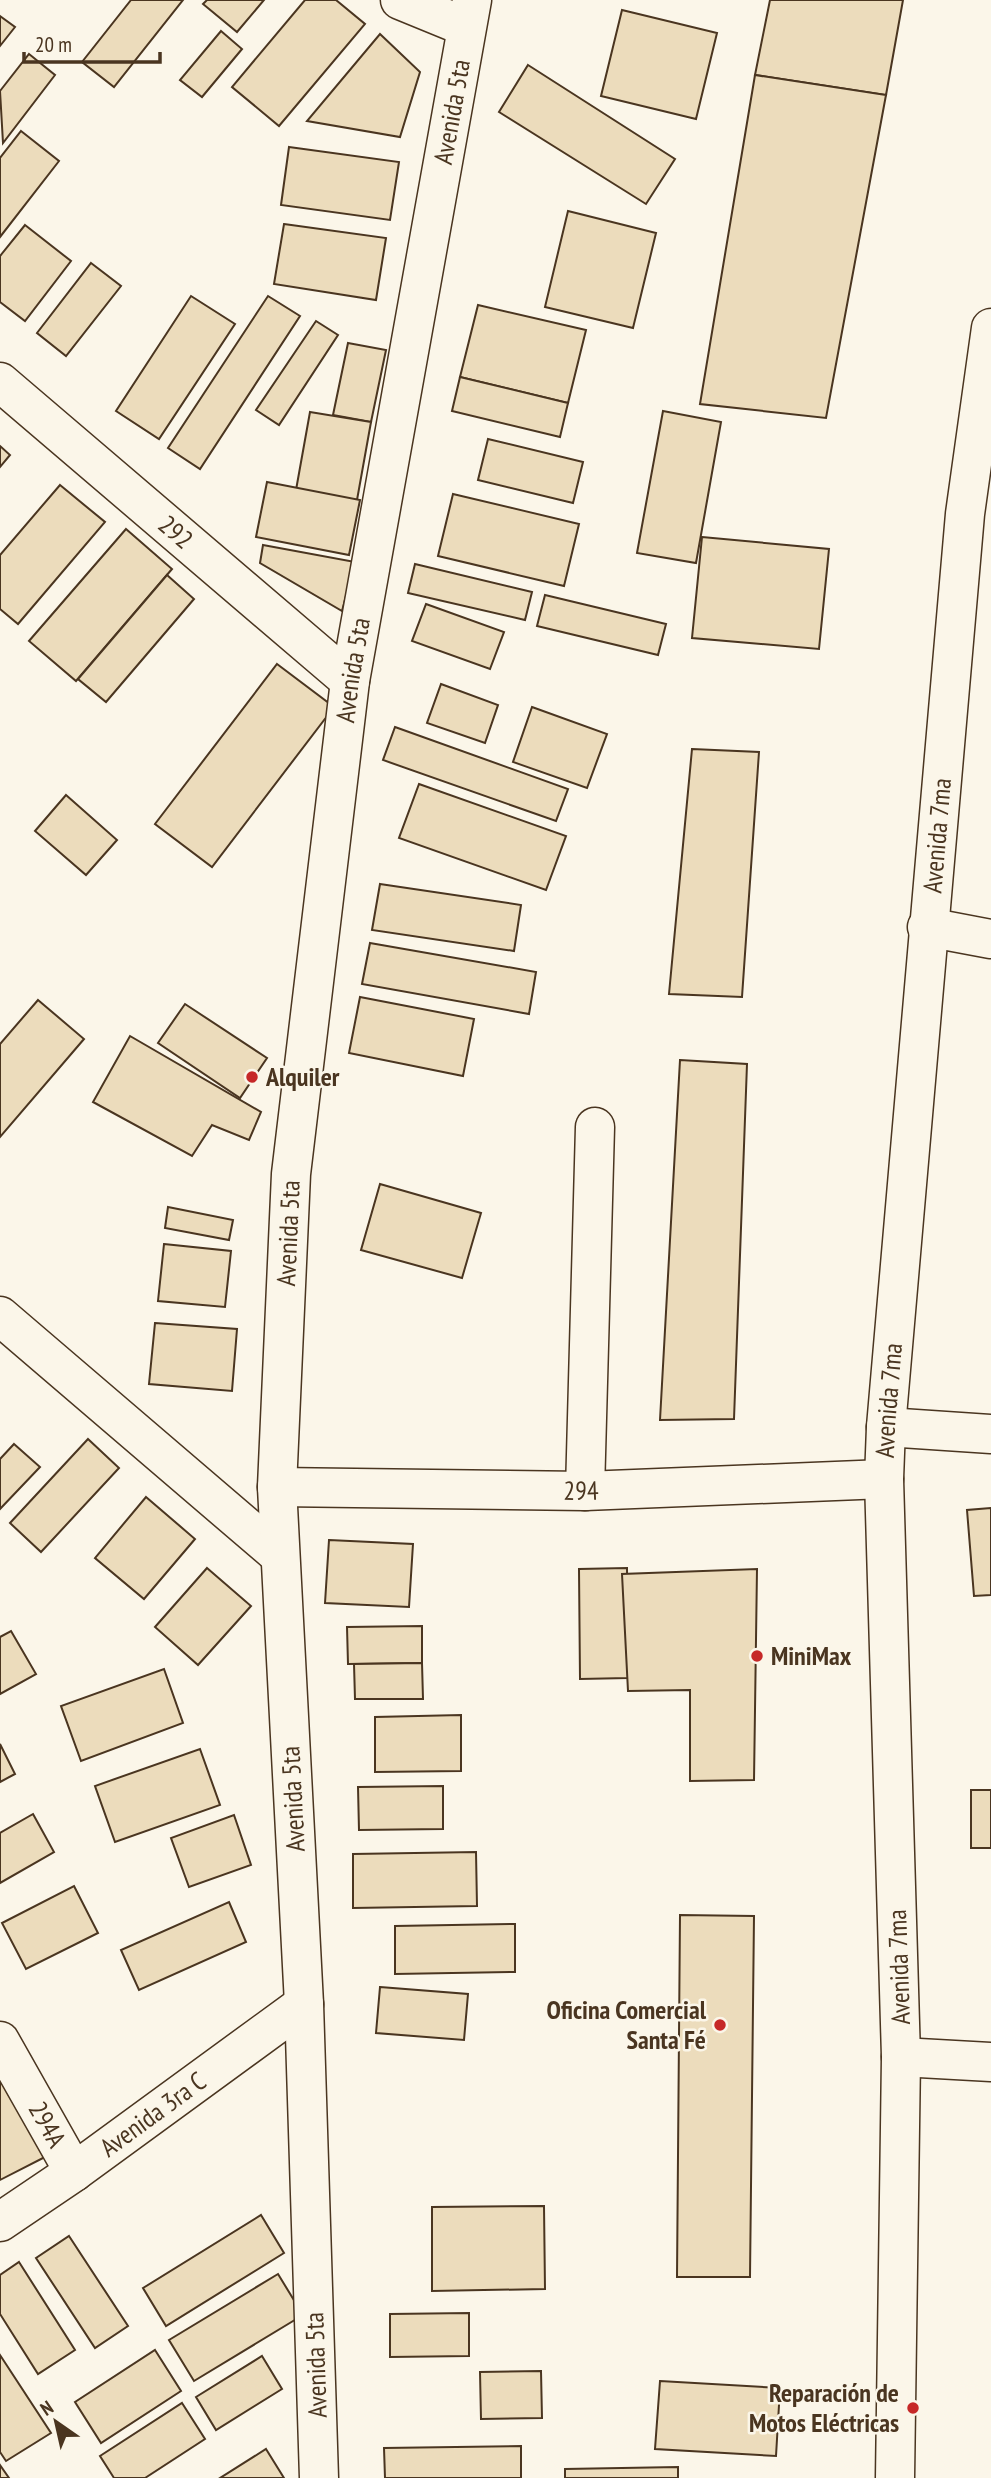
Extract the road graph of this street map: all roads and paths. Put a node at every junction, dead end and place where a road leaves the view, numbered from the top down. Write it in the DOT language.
graph roads {
  1 [pos="400,0"];
  2 [pos="469,13"];
  3 [pos="991,328"];
  4 [pos="0,382"];
  5 [pos="350,681"];
  6 [pos="927,927"];
  7 [pos="991,939"];
  8 [pos="595,1126"];
  9 [pos="0,1316"];
  10 [pos="886,1427"];
  11 [pos="991,1434"];
  12 [pos="884,1479"];
  13 [pos="278,1487"];
  14 [pos="585,1491"];
  15 [pos="279,1555"];
  16 [pos="304,2004"];
  17 [pos="0,2041"];
  18 [pos="901,2057"];
  19 [pos="991,2062"];
  20 [pos="74,2172"];
  21 [pos="0,2222"];
  22 [pos="319,2478"];
  23 [pos="895,2478"];
  1 -- 2 [label="main road"];
  2 -- 5 [label="main road, Avenida 5ta"];
  3 -- 6 [label="main road, Avenida 7ma"];
  4 -- 5 [label="main road, 292"];
  5 -- 13 [label="main road, Avenida 5ta"];
  6 -- 7 [label="main road"];
  6 -- 10 [label="main road, Avenida 7ma"];
  8 -- 14 [label="main road"];
  9 -- 15 [label="main road"];
  10 -- 11 [label="main road"];
  10 -- 12 [label="main road, Avenida 7ma"];
  12 -- 14 [label="main road, 294"];
  12 -- 18 [label="main road, Avenida 7ma"];
  13 -- 14 [label="main road, 294"];
  13 -- 15 [label="main road, Avenida 5ta"];
  15 -- 16 [label="main road, Avenida 5ta"];
  16 -- 20 [label="main road, Avenida 3ra C"];
  16 -- 22 [label="main road, Avenida 5ta"];
  17 -- 20 [label="main road, 294A"];
  18 -- 19 [label="main road"];
  18 -- 23 [label="main road, Avenida 7ma"];
  20 -- 21 [label="main road, Avenida 3ra C"];
}
